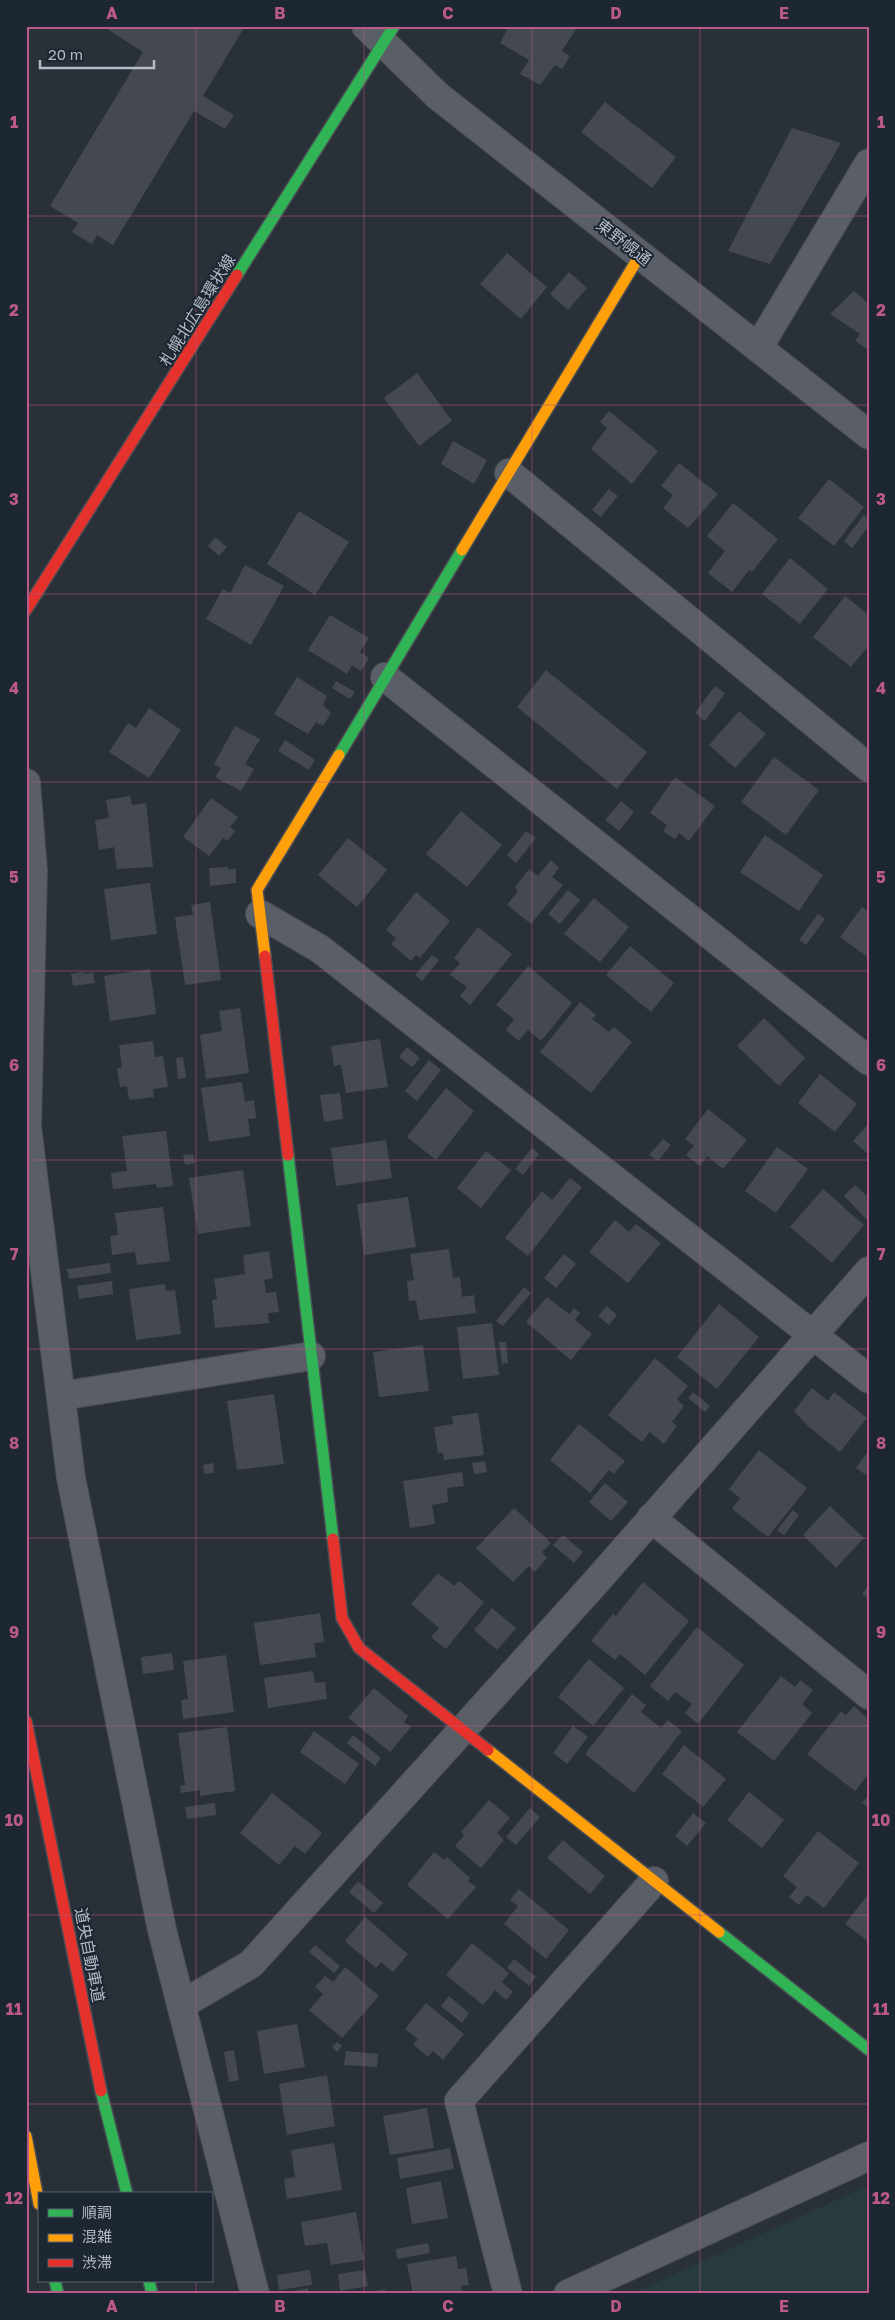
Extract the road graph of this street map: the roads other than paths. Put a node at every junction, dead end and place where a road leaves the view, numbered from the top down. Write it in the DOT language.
graph roads {
  1 [pos="382,32"];
  2 [pos="869,163"];
  3 [pos="640,255"];
  4 [pos="758,348"];
  5 [pos="869,435"];
  6 [pos="509,473"];
  7 [pos="26,610"];
  8 [pos="386,677"];
  9 [pos="869,768"];
  10 [pos="26,783"];
  11 [pos="260,914"];
  12 [pos="869,1061"];
  13 [pos="869,1271"];
  14 [pos="812,1335"];
  15 [pos="311,1356"];
  16 [pos="869,1379"];
  17 [pos="60,1396"];
  18 [pos="651,1518"];
  19 [pos="869,1695"];
  20 [pos="26,1721"];
  21 [pos="462,1730"];
  22 [pos="654,1881"];
  23 [pos="181,2005"];
  24 [pos="869,2050"];
  25 [pos="26,2136"];
  26 [pos="869,2156"];
  27 [pos="126,2192"];
  28 [pos="38,2199"];
  29 [pos="255,2294"];
  30 [pos="508,2294"];
  31 [pos="568,2294"];
  1 -- 3 [label="street, 東野幌通"];
  1 -- 7 [label="main road, 札幌北広島環状線"];
  2 -- 4 [label="street"];
  3 -- 4 [label="street, 東野幌通"];
  3 -- 6 [label="main road"];
  4 -- 5 [label="street, 東野幌通"];
  6 -- 8 [label="main road"];
  6 -- 9 [label="street"];
  8 -- 11 [label="main road"];
  8 -- 12 [label="street"];
  10 -- 17 [label="street"];
  11 -- 14 [label="street"];
  11 -- 15 [label="main road"];
  13 -- 14 [label="street"];
  14 -- 16 [label="street"];
  14 -- 18 [label="street"];
  15 -- 17 [label="street"];
  15 -- 21 [label="main road"];
  17 -- 23 [label="street"];
  18 -- 19 [label="street"];
  18 -- 21 [label="street"];
  20 -- 27 [label="main road, 道央自動車道"];
  21 -- 22 [label="main road"];
  21 -- 23 [label="street"];
  22 -- 24 [label="main road"];
  22 -- 30 [label="street"];
  23 -- 29 [label="street"];
  25 -- 28 [label="main road"];
  26 -- 31 [label="street"];
}
